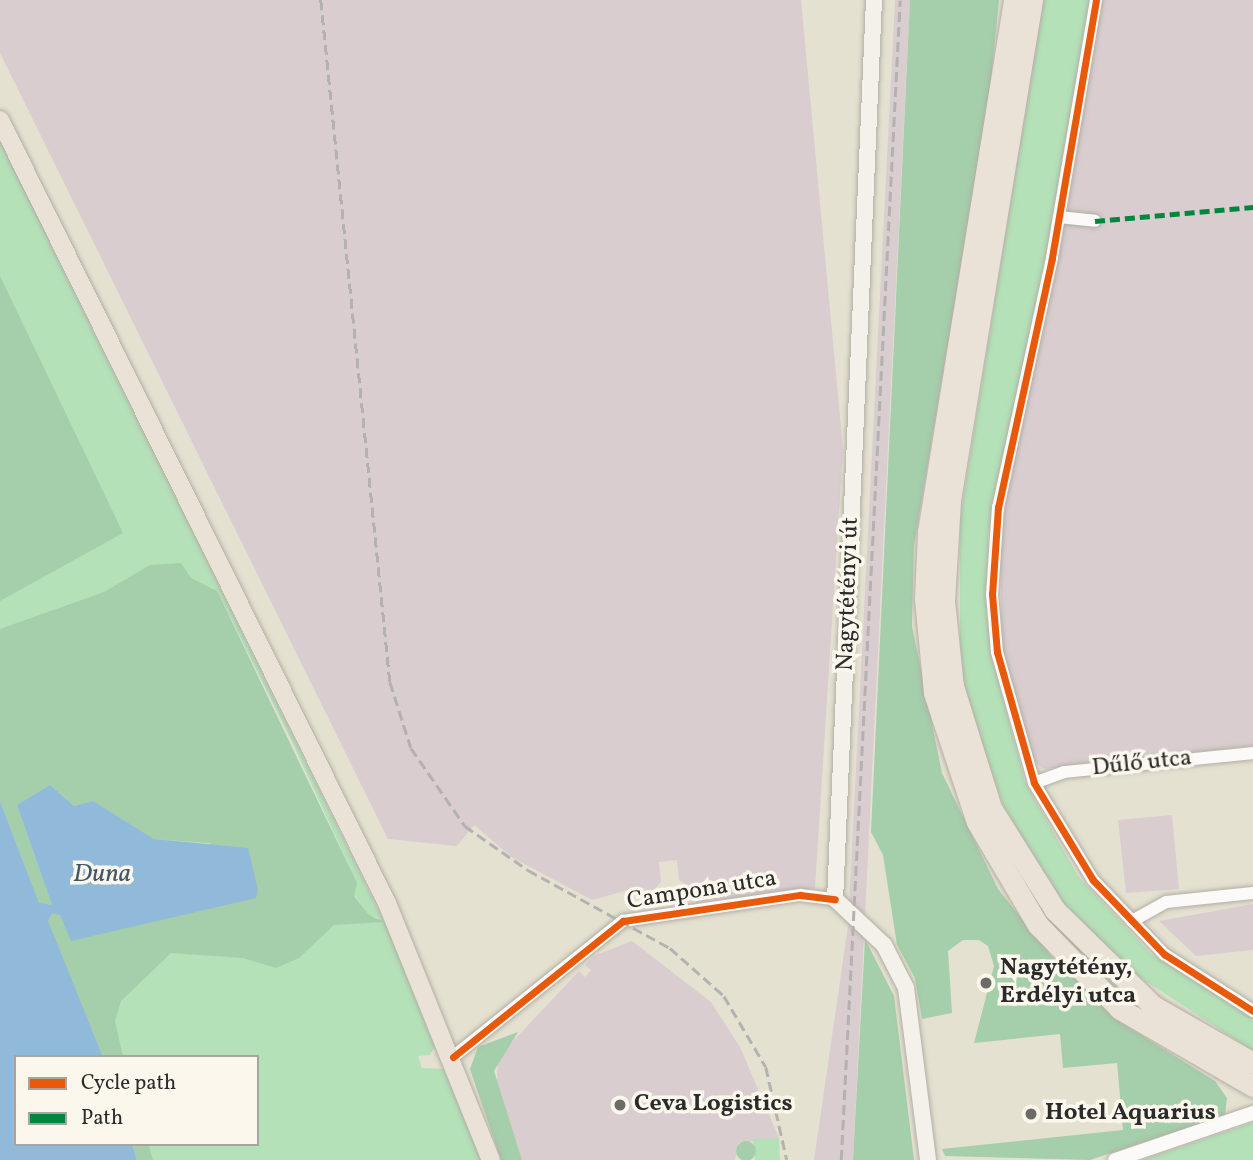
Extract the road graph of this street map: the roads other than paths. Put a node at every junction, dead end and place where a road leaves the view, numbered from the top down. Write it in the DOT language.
graph roads {
  1 [pos="874,0"];
  2 [pos="1014,0"];
  3 [pos="1032,0"];
  4 [pos="1096,0"];
  5 [pos="0,120"];
  6 [pos="1059,217"];
  7 [pos="1095,221"];
  8 [pos="1253,753"];
  9 [pos="1034,783"];
  10 [pos="1253,893"];
  11 [pos="835,899"];
  12 [pos="1132,921"];
  13 [pos="1253,1011"];
  14 [pos="453,1057"];
  15 [pos="1253,1063"];
  16 [pos="1253,1086"];
  17 [pos="1250,1115"];
  18 [pos="927,1153"];
  19 [pos="491,1160"];
  20 [pos="935,1160"];
  21 [pos="1115,1160"];
  1 -- 11 [label="main road, Nagytétényi út"];
  2 -- 16 [label="highway"];
  3 -- 15 [label="highway"];
  4 -- 6 [label="street"];
  5 -- 14 [label="main road"];
  6 -- 7 [label="street"];
  6 -- 9 [label="street"];
  8 -- 9 [label="street, Dűlő utca"];
  9 -- 12 [label="street"];
  10 -- 12 [label="street"];
  11 -- 14 [label="street, Campona utca"];
  11 -- 18 [label="main road"];
  12 -- 13 [label="street"];
  14 -- 19 [label="main road"];
  17 -- 21 [label="street"];
  18 -- 20 [label="street"];
}
